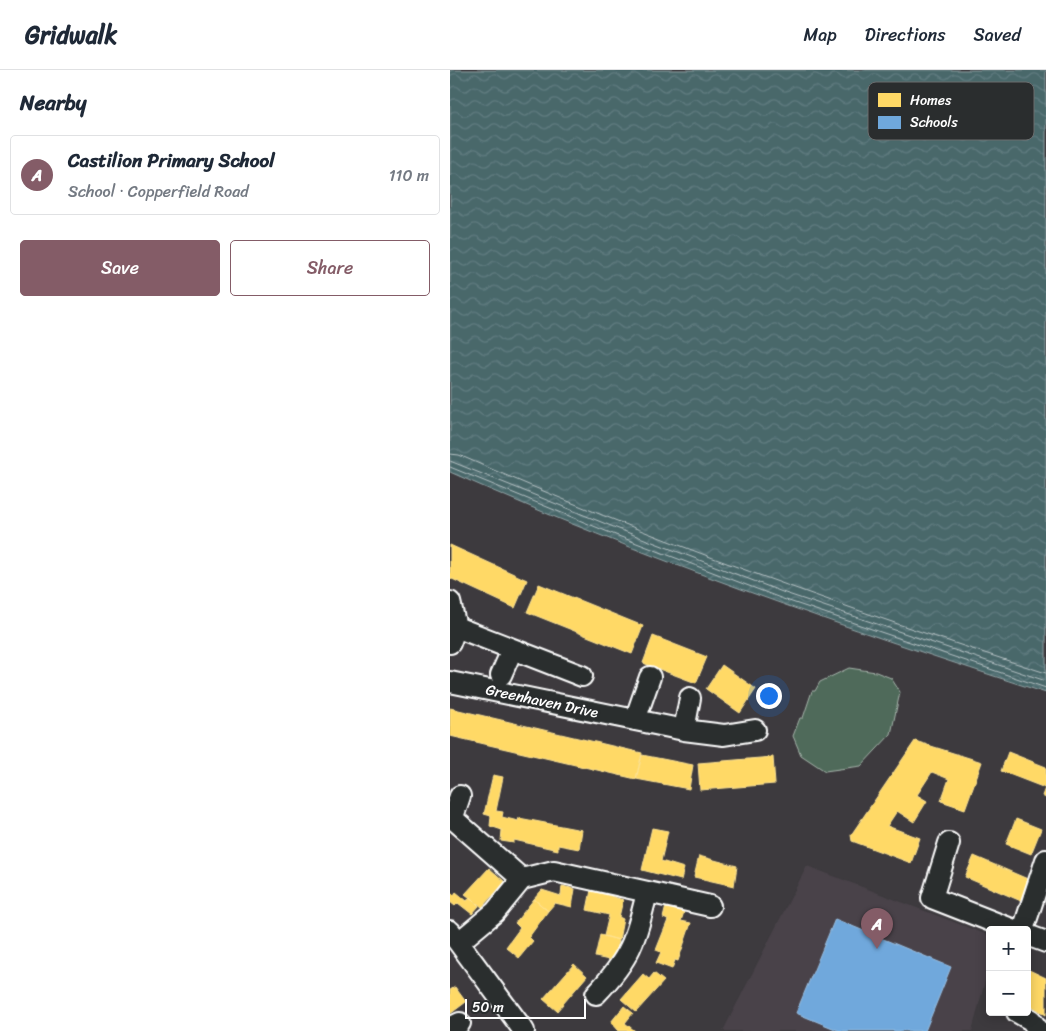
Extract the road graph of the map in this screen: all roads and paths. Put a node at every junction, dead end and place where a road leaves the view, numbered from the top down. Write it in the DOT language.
graph roads {
  1 [pos="450,602"];
  2 [pos="453,635"];
  3 [pos="512,650"];
  4 [pos="501,675"];
  5 [pos="582,676"];
  6 [pos="650,677"];
  7 [pos="450,682"];
  8 [pos="690,698"];
  9 [pos="635,720"];
  10 [pos="684,730"];
  11 [pos="755,730"];
  12 [pos="460,796"];
  13 [pos="452,816"];
  14 [pos="949,843"];
  15 [pos="1046,860"];
  16 [pos="522,879"];
  17 [pos="647,893"];
  18 [pos="710,906"];
  19 [pos="1004,926"];
  20 [pos="1024,926"];
  21 [pos="454,936"];
  22 [pos="1031,936"];
  23 [pos="1046,942"];
  24 [pos="596,994"];
  25 [pos="1024,1016"];
  26 [pos="524,1031"];
  27 [pos="1039,1031"];
  1 -- 2 [label="street"];
  2 -- 3 [label="street"];
  3 -- 4 [label="street"];
  3 -- 5 [label="street"];
  6 -- 9 [label="street"];
  7 -- 9 [label="street, Greenhaven Drive"];
  8 -- 10 [label="street"];
  9 -- 10 [label="street, Greenhaven Drive"];
  10 -- 11 [label="street, Greenhaven Drive"];
  12 -- 13 [label="street"];
  13 -- 16 [label="street"];
  14 -- 19 [label="street"];
  15 -- 20 [label="street"];
  16 -- 17 [label="street"];
  16 -- 21 [label="street"];
  17 -- 18 [label="street"];
  17 -- 24 [label="street"];
  21 -- 26 [label="street"];
  22 -- 23 [label="street"];
  25 -- 27 [label="street"];
}
